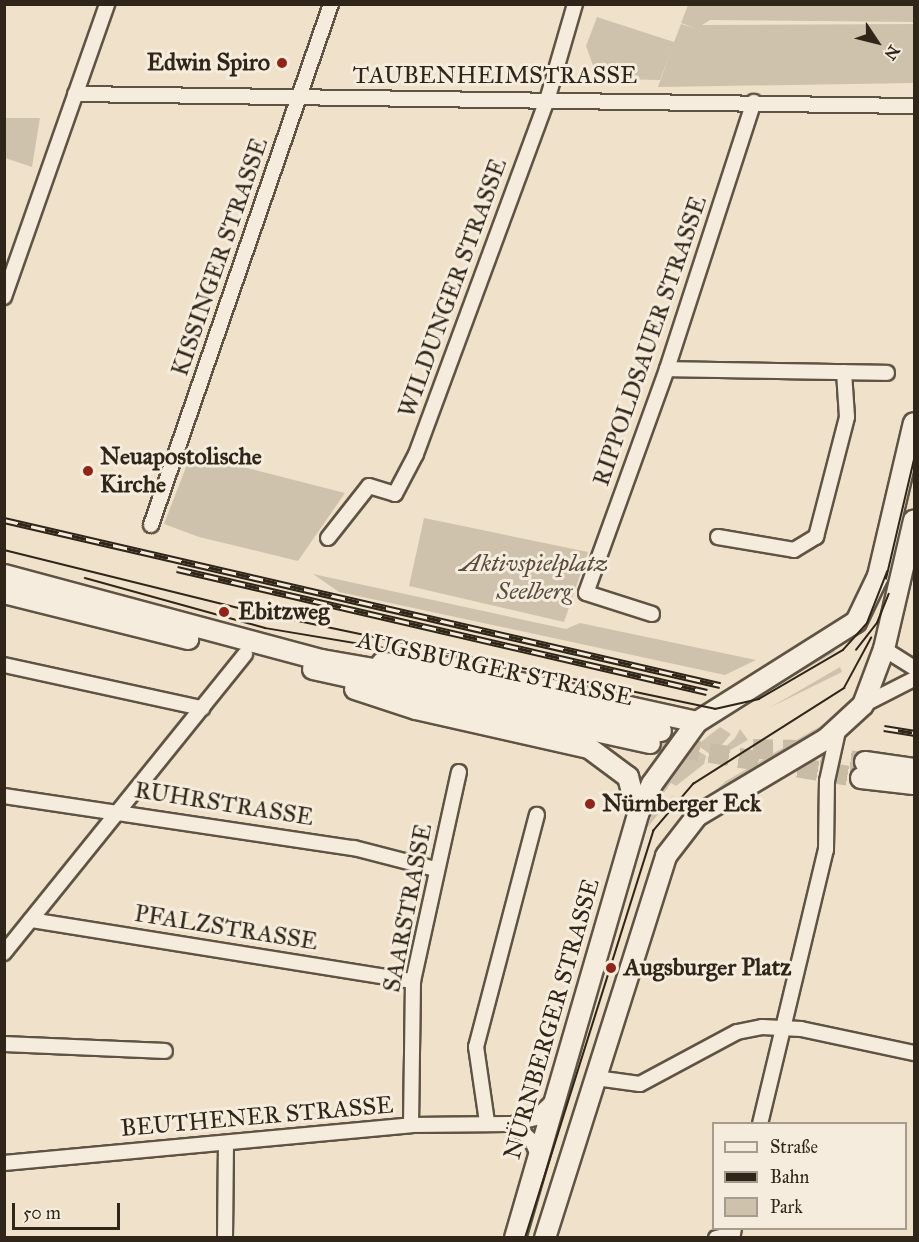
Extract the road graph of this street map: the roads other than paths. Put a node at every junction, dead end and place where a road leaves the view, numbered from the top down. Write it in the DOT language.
graph roads {
  1 [pos="107,4"];
  2 [pos="331,4"];
  3 [pos="575,4"];
  4 [pos="75,94"];
  5 [pos="548,97"];
  6 [pos="298,98"];
  7 [pos="754,102"];
  8 [pos="915,106"];
  9 [pos="4,297"];
  10 [pos="668,369"];
  11 [pos="844,372"];
  12 [pos="887,373"];
  13 [pos="915,423"];
  14 [pos="915,520"];
  15 [pos="151,525"];
  16 [pos="718,537"];
  17 [pos="328,538"];
  18 [pos="4,575"];
  19 [pos="4,593"];
  20 [pos="652,614"];
  21 [pos="884,650"];
  22 [pos="245,654"];
  23 [pos="352,664"];
  24 [pos="4,665"];
  25 [pos="915,668"];
  26 [pos="325,673"];
  27 [pos="915,679"];
  28 [pos="863,705"];
  29 [pos="202,708"];
  30 [pos="697,722"];
  31 [pos="838,731"];
  32 [pos="915,755"];
  33 [pos="865,764"];
  34 [pos="915,769"];
  35 [pos="459,772"];
  36 [pos="915,784"];
  37 [pos="4,796"];
  38 [pos="121,810"];
  39 [pos="638,814"];
  40 [pos="537,815"];
  41 [pos="435,869"];
  42 [pos="31,920"];
  43 [pos="10,938"];
  44 [pos="4,953"];
  45 [pos="413,981"];
  46 [pos="783,1026"];
  47 [pos="4,1044"];
  48 [pos="165,1051"];
  49 [pos="915,1053"];
  50 [pos="596,1078"];
  51 [pos="553,1101"];
  52 [pos="487,1122"];
  53 [pos="759,1122"];
  54 [pos="513,1124"];
  55 [pos="411,1125"];
  56 [pos="226,1145"];
  57 [pos="538,1155"];
  58 [pos="4,1163"];
  59 [pos="734,1230"];
  60 [pos="225,1238"];
  61 [pos="515,1238"];
  62 [pos="545,1238"];
  63 [pos="716,1238"];
  1 -- 4 [label="street"];
  2 -- 6 [label="street, KISSINGER STRASSE"];
  3 -- 5 [label="street, WILDUNGER STRASSE"];
  4 -- 6 [label="street, TAUBENHEIMSTRASSE"];
  4 -- 9 [label="street"];
  5 -- 6 [label="street, TAUBENHEIMSTRASSE"];
  5 -- 7 [label="street, TAUBENHEIMSTRASSE"];
  5 -- 17 [label="street, WILDUNGER STRASSE"];
  6 -- 15 [label="street, KISSINGER STRASSE"];
  7 -- 8 [label="street, TAUBENHEIMSTRASSE"];
  7 -- 10 [label="street, RIPPOLDSAUER STRASSE"];
  10 -- 11 [label="street"];
  10 -- 20 [label="street, RIPPOLDSAUER STRASSE"];
  11 -- 12 [label="street"];
  11 -- 16 [label="street"];
  13 -- 30 [label="main road"];
  14 -- 21 [label="main road"];
  18 -- 23 [label="main road, AUGSBURGER STRASSE"];
  19 -- 22 [label="main road, AUGSBURGER STRASSE"];
  21 -- 25 [label="street"];
  21 -- 28 [label="main road"];
  22 -- 26 [label="main road, AUGSBURGER STRASSE"];
  22 -- 29 [label="street"];
  23 -- 26 [label="main road, AUGSBURGER STRASSE"];
  23 -- 30 [label="main road"];
  24 -- 29 [label="street"];
  26 -- 39 [label="main road"];
  27 -- 28 [label="street"];
  28 -- 31 [label="main road"];
  29 -- 38 [label="street"];
  30 -- 39 [label="main road"];
  31 -- 46 [label="street"];
  31 -- 50 [label="main road"];
  32 -- 33 [label="main road"];
  33 -- 34 [label="main road"];
  33 -- 36 [label="main road"];
  35 -- 41 [label="street, SAARSTRASSE"];
  37 -- 38 [label="street, RUHRSTRASSE"];
  38 -- 41 [label="street, RUHRSTRASSE"];
  38 -- 42 [label="street"];
  39 -- 51 [label="main road, NÜRNBERGER STRASSE"];
  40 -- 52 [label="street"];
  41 -- 45 [label="street, SAARSTRASSE"];
  42 -- 43 [label="street"];
  42 -- 45 [label="street, PFALZSTRASSE"];
  43 -- 44 [label="street"];
  45 -- 55 [label="street, SAARSTRASSE"];
  46 -- 49 [label="street"];
  46 -- 50 [label="street"];
  46 -- 53 [label="street"];
  47 -- 48 [label="street"];
  50 -- 62 [label="main road"];
  51 -- 54 [label="street, BEUTHENER STRASSE"];
  51 -- 57 [label="main road, NÜRNBERGER STRASSE"];
  52 -- 54 [label="street, BEUTHENER STRASSE"];
  52 -- 55 [label="street, BEUTHENER STRASSE"];
  54 -- 57 [label="street"];
  55 -- 56 [label="street, BEUTHENER STRASSE"];
  56 -- 58 [label="street, BEUTHENER STRASSE"];
  56 -- 60 [label="street"];
  57 -- 61 [label="main road, NÜRNBERGER STRASSE"];
  59 -- 63 [label="street"];
}
